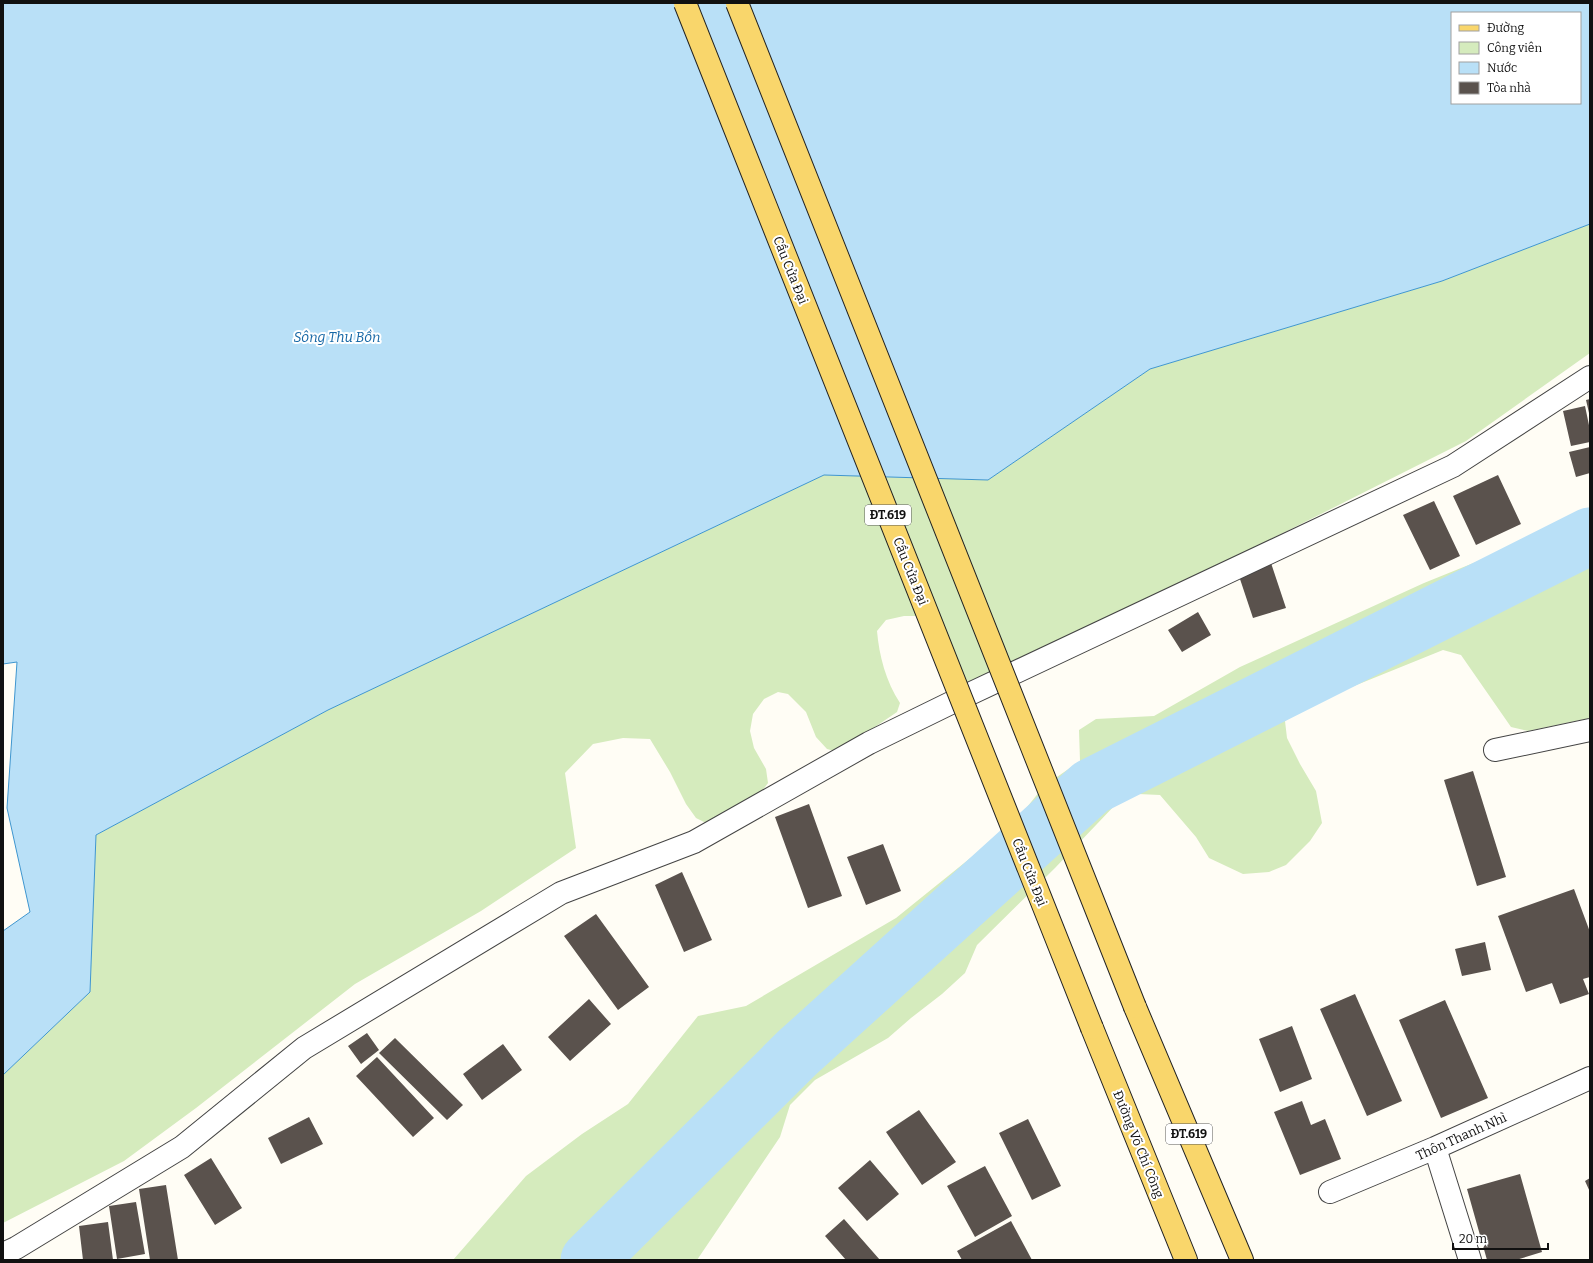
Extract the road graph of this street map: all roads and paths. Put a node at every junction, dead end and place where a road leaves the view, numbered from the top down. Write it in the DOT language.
graph roads {
  1 [pos="685,3"];
  2 [pos="737,3"];
  3 [pos="1590,377"];
  4 [pos="1590,730"];
  5 [pos="1495,750"];
  6 [pos="1092,1028"];
  7 [pos="1590,1078"];
  8 [pos="1435,1148"];
  9 [pos="1330,1192"];
  10 [pos="3,1254"];
  11 [pos="1186,1260"];
  12 [pos="1242,1260"];
  13 [pos="1470,1260"];
  1 -- 6 [label="main road, Cầu Cửa Đại / ĐT.619, bridge"];
  2 -- 12 [label="main road, ĐT.619, bridge"];
  3 -- 10 [label="street"];
  4 -- 5 [label="street"];
  6 -- 11 [label="main road, Đường Võ Chí Công / ĐT.619"];
  7 -- 8 [label="street, Thôn Thanh Nhì"];
  8 -- 9 [label="street, Thôn Thanh Nhì"];
  8 -- 13 [label="street"];
}
